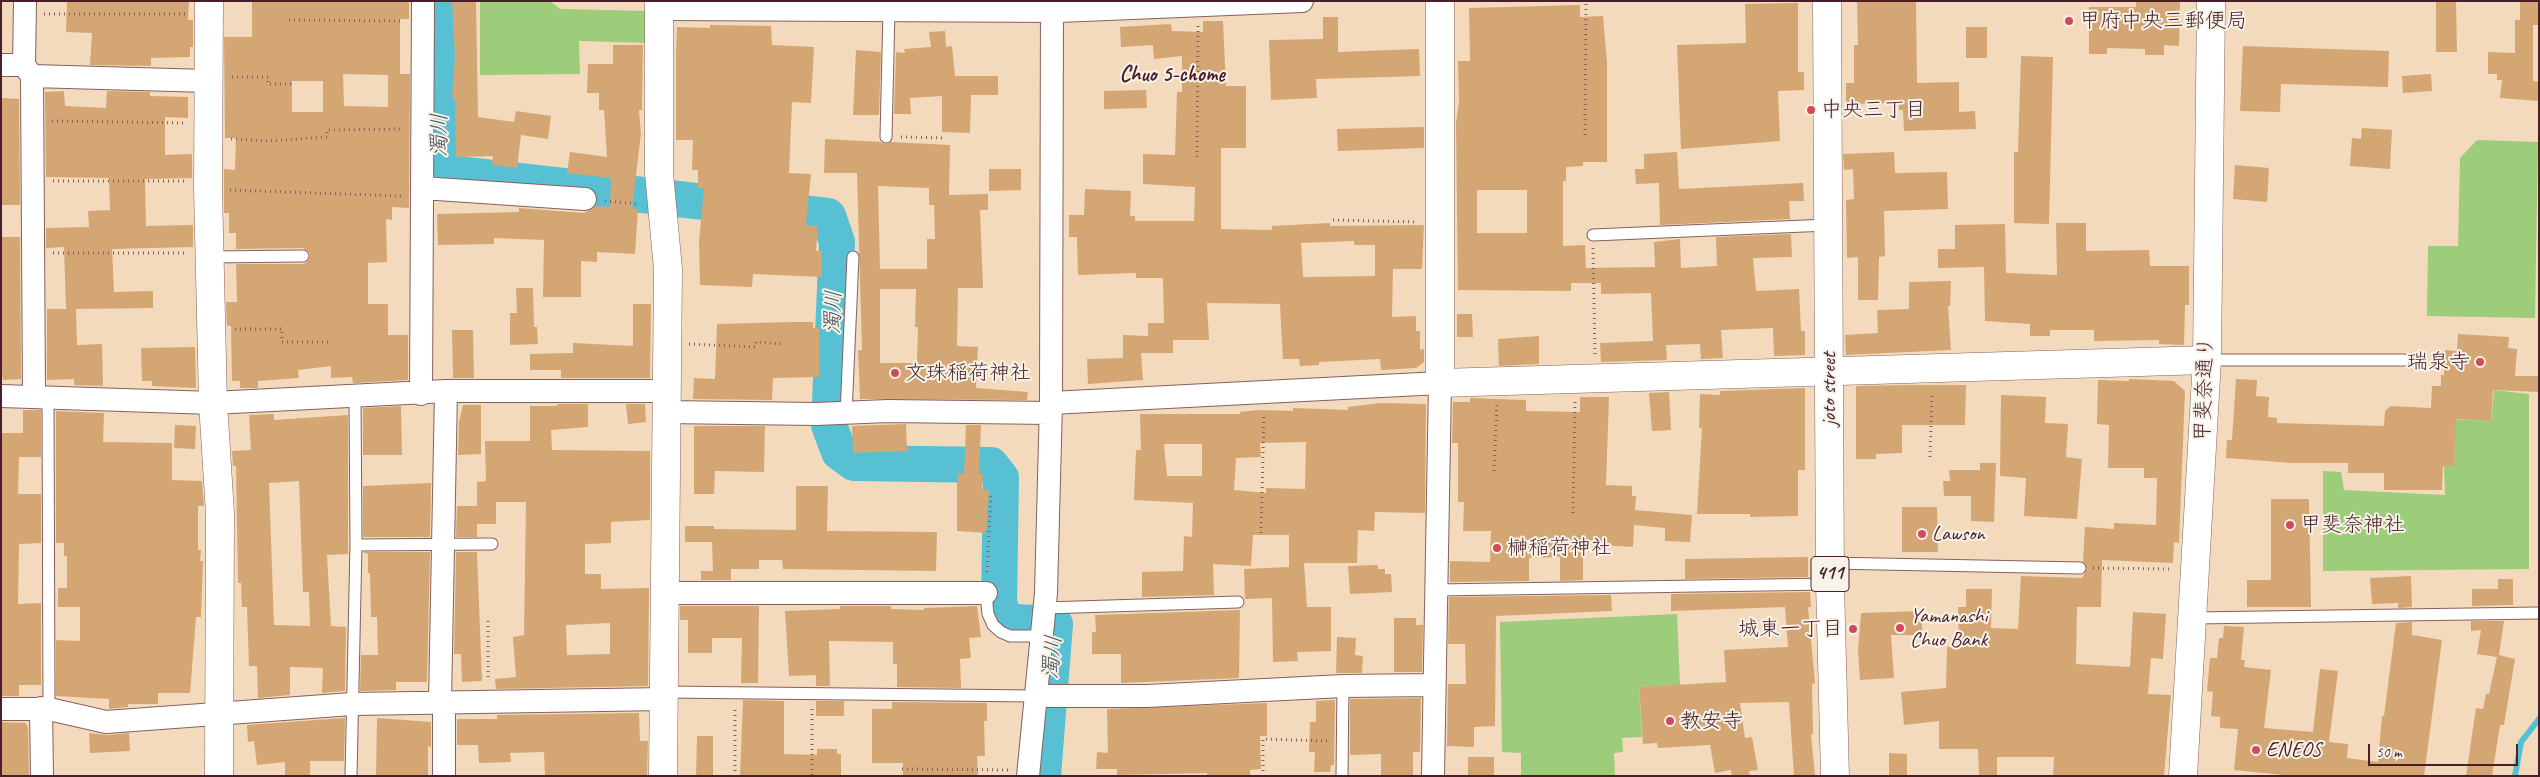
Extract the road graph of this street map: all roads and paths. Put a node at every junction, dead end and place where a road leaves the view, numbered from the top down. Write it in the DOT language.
graph roads {
  1 [pos="1302,1"];
  2 [pos="1440,1"];
  3 [pos="1586,1"];
  4 [pos="1826,1"];
  5 [pos="2211,1"];
  6 [pos="1237,3"];
  7 [pos="659,5"];
  8 [pos="816,6"];
  9 [pos="1052,6"];
  10 [pos="1198,6"];
  11 [pos="25,8"];
  12 [pos="209,8"];
  13 [pos="889,10"];
  14 [pos="423,11"];
  15 [pos="289,20"];
  16 [pos="1,66"];
  17 [pos="28,71"];
  18 [pos="208,79"];
  19 [pos="294,84"];
  20 [pos="32,120"];
  21 [pos="425,125"];
  22 [pos="208,131"];
  23 [pos="1585,135"];
  24 [pos="886,137"];
  25 [pos="945,138"];
  26 [pos="1197,157"];
  27 [pos="32,182"];
  28 [pos="208,185"];
  29 [pos="422,192"];
  30 [pos="585,199"];
  31 [pos="663,209"];
  32 [pos="1333,220"];
  33 [pos="1440,223"];
  34 [pos="1828,226"];
  35 [pos="1593,235"];
  36 [pos="33,253"];
  37 [pos="210,255"];
  38 [pos="303,256"];
  39 [pos="853,257"];
  40 [pos="211,329"];
  41 [pos="328,342"];
  42 [pos="666,343"];
  43 [pos="783,344"];
  44 [pos="2207,360"];
  45 [pos="2404,360"];
  46 [pos="1933,369"];
  47 [pos="1829,372"];
  48 [pos="1585,379"];
  49 [pos="1498,381"];
  50 [pos="1440,383"];
  51 [pos="446,391"];
  52 [pos="1264,392"];
  53 [pos="421,394"];
  54 [pos="1,396"];
  55 [pos="41,396"];
  56 [pos="355,397"];
  57 [pos="665,401"];
  58 [pos="213,403"];
  59 [pos="1051,408"];
  60 [pos="845,414"];
  61 [pos="1930,457"];
  62 [pos="1494,471"];
  63 [pos="991,493"];
  64 [pos="1573,513"];
  65 [pos="1261,533"];
  66 [pos="492,544"];
  67 [pos="356,545"];
  68 [pos="443,545"];
  69 [pos="2080,568"];
  70 [pos="2196,570"];
  71 [pos="1830,574"];
  72 [pos="1436,590"];
  73 [pos="986,592"];
  74 [pos="665,593"];
  75 [pos="1238,602"];
  76 [pos="1045,609"];
  77 [pos="2539,613"];
  78 [pos="2194,618"];
  79 [pos="488,621"];
  80 [pos="1042,635"];
  81 [pos="1344,686"];
  82 [pos="1433,686"];
  83 [pos="735,693"];
  84 [pos="812,694"];
  85 [pos="665,696"];
  86 [pos="1035,696"];
  87 [pos="442,702"];
  88 [pos="488,702"];
  89 [pos="352,704"];
  90 [pos="45,708"];
  91 [pos="1,709"];
  92 [pos="219,714"];
  93 [pos="1343,741"];
  94 [pos="902,769"];
  95 [pos="1028,773"];
  96 [pos="42,776"];
  97 [pos="219,776"];
  98 [pos="352,776"];
  99 [pos="444,776"];
  100 [pos="663,776"];
  101 [pos="734,776"];
  102 [pos="812,776"];
  103 [pos="1264,776"];
  104 [pos="1342,776"];
  105 [pos="1433,776"];
  106 [pos="1835,776"];
  107 [pos="2183,776"];
  1 -- 6 [label="street"];
  2 -- 33 [label="main road"];
  3 -- 23 [label="path"];
  4 -- 34 [label="main road, joto street / 411"];
  5 -- 44 [label="main road, 甲斐奈通り"];
  6 -- 10 [label="street"];
  7 -- 8 [label="street"];
  7 -- 31 [label="main road"];
  8 -- 13 [label="street"];
  9 -- 10 [label="street"];
  9 -- 13 [label="street"];
  9 -- 59 [label="street"];
  10 -- 26 [label="path"];
  11 -- 12 [label="path"];
  11 -- 17 [label="street"];
  12 -- 18 [label="main road"];
  13 -- 24 [label="lane"];
  14 -- 15 [label="path"];
  14 -- 21 [label="street"];
  16 -- 17 [label="street"];
  17 -- 18 [label="street"];
  17 -- 20 [label="street"];
  18 -- 19 [label="path"];
  18 -- 22 [label="main road"];
  20 -- 22 [label="path"];
  20 -- 27 [label="street"];
  21 -- 22 [label="path"];
  21 -- 29 [label="street"];
  22 -- 28 [label="main road"];
  24 -- 25 [label="path"];
  27 -- 28 [label="path"];
  27 -- 36 [label="street"];
  28 -- 29 [label="path"];
  28 -- 37 [label="main road"];
  29 -- 30 [label="street"];
  29 -- 53 [label="street"];
  30 -- 31 [label="path"];
  31 -- 42 [label="main road"];
  32 -- 33 [label="path"];
  33 -- 50 [label="main road"];
  34 -- 35 [label="lane"];
  34 -- 47 [label="main road, joto street / 411"];
  35 -- 48 [label="path"];
  36 -- 37 [label="path"];
  36 -- 55 [label="street"];
  37 -- 38 [label="lane"];
  37 -- 40 [label="main road"];
  39 -- 60 [label="lane"];
  40 -- 41 [label="path"];
  40 -- 58 [label="main road"];
  42 -- 43 [label="path"];
  42 -- 57 [label="main road"];
  44 -- 45 [label="lane"];
  44 -- 46 [label="main road"];
  44 -- 70 [label="main road, 甲斐奈通り"];
  46 -- 47 [label="main road"];
  46 -- 61 [label="path"];
  47 -- 48 [label="main road"];
  47 -- 71 [label="main road, joto street / 411"];
  48 -- 49 [label="main road"];
  48 -- 64 [label="path"];
  49 -- 50 [label="main road"];
  49 -- 62 [label="path"];
  50 -- 52 [label="street"];
  50 -- 72 [label="street"];
  51 -- 53 [label="street"];
  51 -- 57 [label="street"];
  51 -- 68 [label="street"];
  52 -- 59 [label="street"];
  52 -- 65 [label="path"];
  53 -- 56 [label="street"];
  54 -- 55 [label="street"];
  55 -- 58 [label="street"];
  55 -- 90 [label="lane"];
  56 -- 58 [label="street"];
  56 -- 67 [label="lane"];
  57 -- 60 [label="street"];
  57 -- 74 [label="main road"];
  58 -- 92 [label="main road"];
  59 -- 60 [label="street"];
  59 -- 76 [label="street"];
  63 -- 73 [label="path"];
  66 -- 68 [label="lane"];
  67 -- 68 [label="lane"];
  67 -- 89 [label="lane"];
  68 -- 87 [label="street"];
  69 -- 70 [label="path"];
  69 -- 71 [label="lane"];
  70 -- 78 [label="main road, 甲斐奈通り"];
  71 -- 72 [label="lane"];
  71 -- 106 [label="main road, joto street / 411"];
  72 -- 82 [label="street"];
  73 -- 74 [label="street"];
  73 -- 80 [label="lane"];
  74 -- 85 [label="main road"];
  75 -- 76 [label="lane"];
  76 -- 80 [label="street"];
  77 -- 78 [label="lane"];
  78 -- 107 [label="main road, 甲斐奈通り"];
  79 -- 88 [label="path"];
  80 -- 86 [label="street"];
  81 -- 82 [label="street"];
  81 -- 86 [label="street"];
  81 -- 93 [label="lane"];
  82 -- 105 [label="street"];
  83 -- 84 [label="lane"];
  83 -- 85 [label="lane"];
  83 -- 101 [label="path"];
  84 -- 86 [label="lane"];
  84 -- 102 [label="path"];
  85 -- 88 [label="street"];
  85 -- 100 [label="main road"];
  86 -- 95 [label="street"];
  87 -- 88 [label="street"];
  87 -- 89 [label="street"];
  87 -- 99 [label="street"];
  89 -- 92 [label="street"];
  89 -- 98 [label="lane"];
  90 -- 91 [label="street"];
  90 -- 92 [label="street"];
  90 -- 96 [label="street"];
  92 -- 97 [label="main road"];
  93 -- 103 [label="path"];
  93 -- 104 [label="lane"];
  94 -- 95 [label="path"];
}
